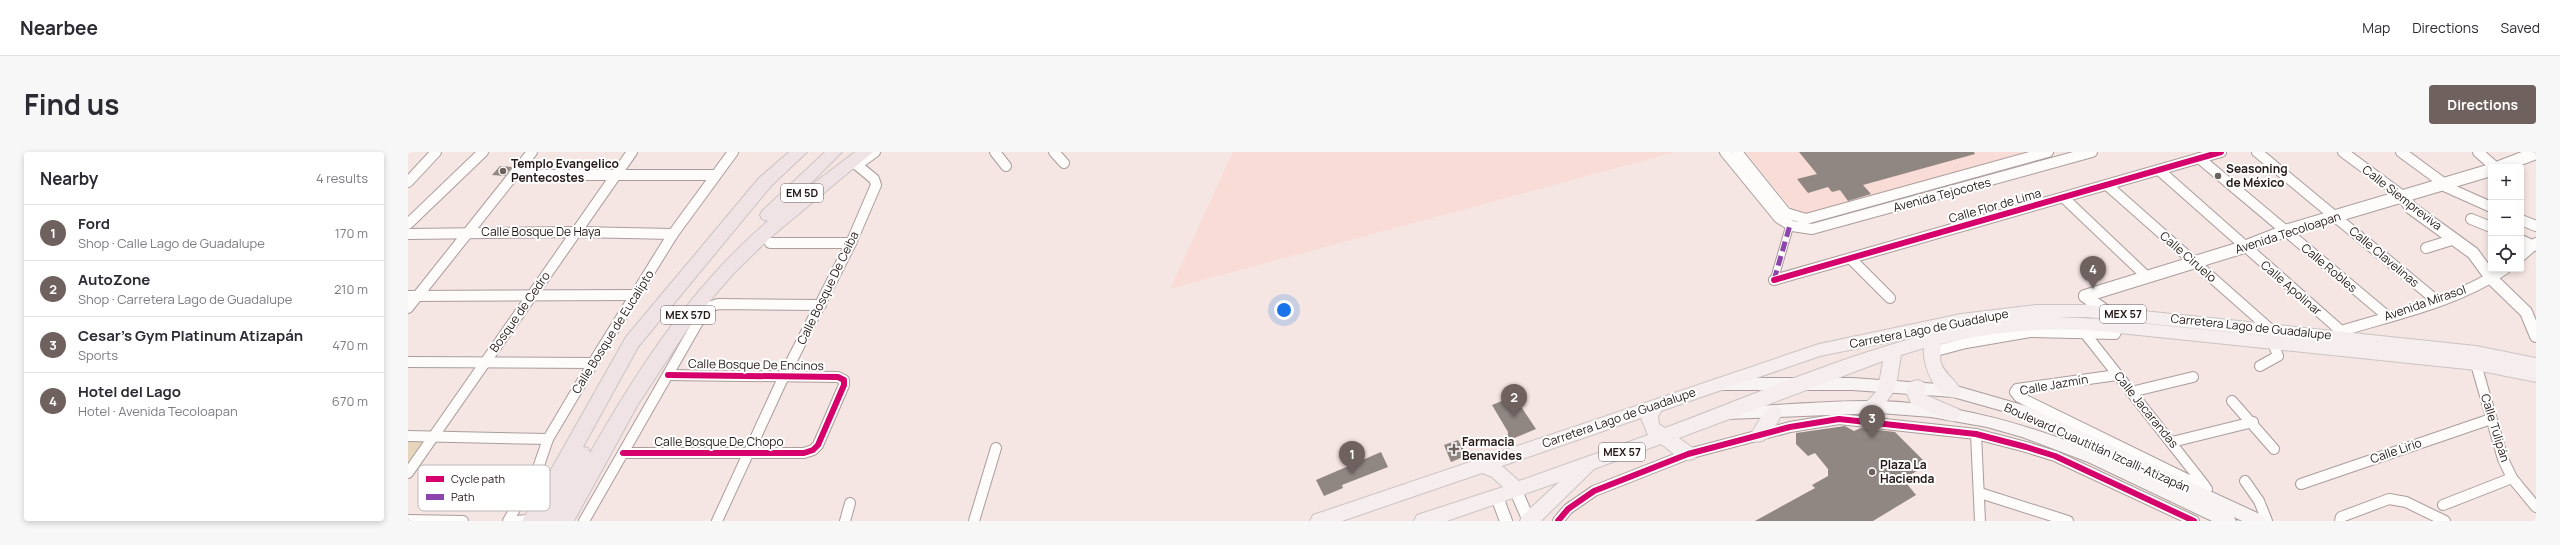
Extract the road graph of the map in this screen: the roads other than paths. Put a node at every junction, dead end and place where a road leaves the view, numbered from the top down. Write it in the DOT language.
graph roads {
  1 [pos="436,152"];
  2 [pos="483,152"];
  3 [pos="532,152"];
  4 [pos="632,152"];
  5 [pos="733,152"];
  6 [pos="790,152"];
  7 [pos="799,152"];
  8 [pos="806,152"];
  9 [pos="834,152"];
  10 [pos="845,152"];
  11 [pos="865,152"];
  12 [pos="875,152"];
  13 [pos="995,152"];
  14 [pos="1054,152"];
  15 [pos="1725,152"];
  16 [pos="1737,152"];
  17 [pos="2048,152"];
  18 [pos="2092,152"];
  19 [pos="2221,152"];
  20 [pos="2257,152"];
  21 [pos="2343,152"];
  22 [pos="2401,152"];
  23 [pos="2478,152"];
  24 [pos="2536,153"];
  25 [pos="2199,158"];
  26 [pos="1064,163"];
  27 [pos="2492,164"];
  28 [pos="2507,164"];
  29 [pos="1006,166"];
  30 [pos="2159,170"];
  31 [pos="2488,171"];
  32 [pos="616,175"];
  33 [pos="714,175"];
  34 [pos="514,176"];
  35 [pos="408,182"];
  36 [pos="765,182"];
  37 [pos="2107,185"];
  38 [pos="2445,186"];
  39 [pos="2404,197"];
  40 [pos="2064,198"];
  41 [pos="2488,206"];
  42 [pos="2336,217"];
  43 [pos="2471,218"];
  44 [pos="2524,221"];
  45 [pos="408,224"];
  46 [pos="1790,225"];
  47 [pos="2488,226"];
  48 [pos="2536,226"];
  49 [pos="2285,231"];
  50 [pos="468,232"];
  51 [pos="576,232"];
  52 [pos="408,234"];
  53 [pos="673,234"];
  54 [pos="2454,239"];
  55 [pos="765,240"];
  56 [pos="2524,241"];
  57 [pos="851,243"];
  58 [pos="2535,244"];
  59 [pos="2244,247"];
  60 [pos="2426,248"];
  61 [pos="2524,253"];
  62 [pos="1851,259"];
  63 [pos="2195,262"];
  64 [pos="2501,272"];
  65 [pos="2145,275"];
  66 [pos="2492,279"];
  67 [pos="1774,280"];
  68 [pos="533,294"];
  69 [pos="636,295"];
  70 [pos="413,296"];
  71 [pos="1890,298"];
  72 [pos="2437,301"];
  73 [pos="2086,303"];
  74 [pos="821,305"];
  75 [pos="408,308"];
  76 [pos="2531,313"];
  77 [pos="2387,316"];
  78 [pos="2118,327"];
  79 [pos="2084,332"];
  80 [pos="2271,336"];
  81 [pos="2536,336"];
  82 [pos="2345,339"];
  83 [pos="1933,346"];
  84 [pos="1893,353"];
  85 [pos="487,361"];
  86 [pos="408,362"];
  87 [pos="593,363"];
  88 [pos="2476,364"];
  89 [pos="2536,364"];
  90 [pos="2260,366"];
  91 [pos="668,375"];
  92 [pos="2117,375"];
  93 [pos="784,376"];
  94 [pos="2536,376"];
  95 [pos="2193,378"];
  96 [pos="1716,384"];
  97 [pos="1798,385"];
  98 [pos="1888,386"];
  99 [pos="1917,388"];
  100 [pos="1953,391"];
  101 [pos="2131,392"];
  102 [pos="2232,401"];
  103 [pos="1655,406"];
  104 [pos="1870,407"];
  105 [pos="1727,413"];
  106 [pos="1774,413"];
  107 [pos="1952,414"];
  108 [pos="2491,419"];
  109 [pos="2249,423"];
  110 [pos="1976,434"];
  111 [pos="408,436"];
  112 [pos="434,436"];
  113 [pos="1663,436"];
  114 [pos="1759,436"];
  115 [pos="548,439"];
  116 [pos="2172,442"];
  117 [pos="996,448"];
  118 [pos="2274,449"];
  119 [pos="813,450"];
  120 [pos="751,451"];
  121 [pos="624,453"];
  122 [pos="1688,454"];
  123 [pos="1590,464"];
  124 [pos="539,465"];
  125 [pos="1483,466"];
  126 [pos="408,472"];
  127 [pos="2512,478"];
  128 [pos="550,479"];
  129 [pos="2245,481"];
  130 [pos="2301,484"];
  131 [pos="1516,491"];
  132 [pos="566,492"];
  133 [pos="2205,492"];
  134 [pos="1980,493"];
  135 [pos="1497,497"];
  136 [pos="850,503"];
  137 [pos="2443,505"];
  138 [pos="2536,507"];
  139 [pos="514,511"];
  140 [pos="531,511"];
  141 [pos="408,520"];
  142 [pos="1326,520"];
  143 [pos="2064,520"];
  144 [pos="464,521"];
  145 [pos="508,521"];
  146 [pos="525,521"];
  147 [pos="549,521"];
  148 [pos="563,521"];
  149 [pos="584,521"];
  150 [pos="717,521"];
  151 [pos="845,521"];
  152 [pos="974,521"];
  153 [pos="1424,521"];
  154 [pos="1506,521"];
  155 [pos="1529,521"];
  156 [pos="1558,521"];
  157 [pos="1980,521"];
  158 [pos="2194,521"];
  159 [pos="2228,521"];
  160 [pos="2258,521"];
  161 [pos="2267,521"];
  162 [pos="2340,521"];
  163 [pos="2445,521"];
  1 -- 35 [label="street"];
  2 -- 45 [label="street"];
  3 -- 34 [label="street"];
  4 -- 32 [label="street, Bosque de Cedro"];
  5 -- 33 [label="street, Calle Bosque de Eucalipto"];
  6 -- 36 [label="highway"];
  7 -- 36 [label="highway"];
  8 -- 132 [label="highway, MEX 57D"];
  9 -- 132 [label="highway, EM 5D"];
  10 -- 55 [label="highway, EM 5D"];
  11 -- 55 [label="highway, MEX 57D"];
  12 -- 57 [label="street, Calle Bosque De Ceiba"];
  13 -- 29 [label="street"];
  14 -- 26 [label="street"];
  15 -- 46 [label="street"];
  16 -- 17 [label="street, Avenida Tejocotes"];
  18 -- 46 [label="street, Avenida Tejocotes"];
  19 -- 25 [label="street, Calle Flor de Lima"];
  20 -- 42 [label="street, Calle Clavelinas"];
  21 -- 39 [label="street, Calle Siempreviva"];
  22 -- 38 [label="street"];
  23 -- 27 [label="street"];
  24 -- 28 [label="street"];
  25 -- 30 [label="street, Calle Flor de Lima"];
  25 -- 49 [label="street, Calle Robles"];
  30 -- 37 [label="street, Calle Flor de Lima"];
  30 -- 59 [label="street, Calle Apolinar"];
  31 -- 38 [label="street, Avenida Tecoloapan"];
  32 -- 33 [label="street"];
  32 -- 34 [label="street"];
  32 -- 51 [label="street, Bosque de Cedro"];
  33 -- 53 [label="street, Calle Bosque de Eucalipto"];
  34 -- 50 [label="street"];
  36 -- 128 [label="highway"];
  37 -- 40 [label="street, Calle Flor de Lima"];
  37 -- 63 [label="street, Calle Ciruelo"];
  38 -- 39 [label="street, Avenida Tecoloapan"];
  38 -- 41 [label="street"];
  39 -- 42 [label="street, Avenida Tecoloapan"];
  39 -- 54 [label="street, Calle Siempreviva"];
  40 -- 62 [label="street, Calle Flor de Lima"];
  40 -- 65 [label="street"];
  42 -- 49 [label="street, Avenida Tecoloapan"];
  42 -- 72 [label="street, Calle Clavelinas"];
  43 -- 47 [label="street"];
  44 -- 48 [label="street"];
  46 -- 67 [label="street"];
  49 -- 59 [label="street, Avenida Tecoloapan"];
  49 -- 77 [label="street, Calle Robles"];
  50 -- 51 [label="street, Calle Bosque De Haya"];
  50 -- 52 [label="street, Calle Bosque De Haya"];
  50 -- 70 [label="street"];
  51 -- 53 [label="street, Calle Bosque De Haya"];
  51 -- 68 [label="street, Bosque de Cedro"];
  53 -- 69 [label="street, Calle Bosque de Eucalipto"];
  54 -- 60 [label="street"];
  54 -- 66 [label="street, Calle Siempreviva"];
  55 -- 57 [label="street"];
  55 -- 148 [label="highway, MEX 57D"];
  56 -- 58 [label="street"];
  57 -- 74 [label="street, Calle Bosque De Ceiba"];
  58 -- 61 [label="street"];
  59 -- 63 [label="street, Avenida Tecoloapan"];
  59 -- 82 [label="street, Calle Apolinar"];
  62 -- 67 [label="street, Calle Flor de Lima"];
  62 -- 71 [label="street"];
  63 -- 65 [label="street, Avenida Tecoloapan"];
  63 -- 80 [label="street, Calle Ciruelo"];
  64 -- 66 [label="street, Avenida Mirasol"];
  65 -- 73 [label="street, Avenida Tecoloapan"];
  66 -- 72 [label="street, Avenida Mirasol"];
  66 -- 76 [label="street, Calle Siempreviva"];
  68 -- 69 [label="street"];
  68 -- 70 [label="street"];
  68 -- 85 [label="street, Bosque de Cedro"];
  69 -- 87 [label="street, Calle Bosque de Eucalipto"];
  70 -- 75 [label="street"];
  72 -- 77 [label="street, Avenida Mirasol"];
  73 -- 80 [label="main road, Carretera Lago de Guadalupe / MEX 57"];
  73 -- 96 [label="main road, Carretera Lago de Guadalupe / MEX 57"];
  74 -- 91 [label="street"];
  74 -- 93 [label="street, Calle Bosque De Ceiba"];
  76 -- 81 [label="street, Calle Siempreviva"];
  77 -- 82 [label="street, Avenida Mirasol"];
  78 -- 79 [label="street"];
  78 -- 80 [label="main road, Carretera Lago de Guadalupe / MEX 57"];
  78 -- 83 [label="main road, Carretera Lago de Guadalupe / MEX 57"];
  79 -- 83 [label="street"];
  79 -- 92 [label="street, Calle Jacarandas"];
  80 -- 82 [label="main road, Carretera Lago de Guadalupe / MEX 57"];
  80 -- 90 [label="street"];
  82 -- 88 [label="main road, Carretera Lago de Guadalupe / MEX 57"];
  82 -- 89 [label="main road, Carretera Lago de Guadalupe / MEX 57"];
  83 -- 84 [label="main road, Carretera Lago de Guadalupe / MEX 57"];
  83 -- 100 [label="main road"];
  84 -- 97 [label="main road, Carretera Lago de Guadalupe / MEX 57"];
  84 -- 98 [label="main road"];
  85 -- 86 [label="street"];
  85 -- 87 [label="street"];
  85 -- 112 [label="street, Bosque de Cedro"];
  87 -- 115 [label="street, Calle Bosque de Eucalipto"];
  88 -- 94 [label="main road, Carretera Lago de Guadalupe / MEX 57"];
  88 -- 108 [label="street, Calle Tulipán"];
  91 -- 93 [label="street, Calle Bosque De Encinos"];
  91 -- 121 [label="street"];
  92 -- 101 [label="street, Calle Jacarandas"];
  92 -- 133 [label="street, Calle Jazmín"];
  93 -- 119 [label="street, Calle Bosque De Encinos"];
  93 -- 120 [label="street, Calle Bosque De Ceiba"];
  95 -- 101 [label="street"];
  96 -- 97 [label="main road, Boulevard Cuautitlán Izcalli-Atizapán"];
  96 -- 103 [label="main road, Carretera Lago de Guadalupe / MEX 57"];
  97 -- 98 [label="main road, Boulevard Cuautitlán Izcalli-Atizapán"];
  97 -- 105 [label="main road, Carretera Lago de Guadalupe / MEX 57"];
  98 -- 99 [label="main road, Boulevard Cuautitlán Izcalli-Atizapán"];
  98 -- 104 [label="main road"];
  99 -- 100 [label="main road, Boulevard Cuautitlán Izcalli-Atizapán"];
  99 -- 107 [label="main road"];
  100 -- 133 [label="main road, Boulevard Cuautitlán Izcalli-Atizapán"];
  101 -- 116 [label="street, Calle Jacarandas"];
  102 -- 109 [label="street"];
  103 -- 113 [label="main road"];
  103 -- 125 [label="main road, Carretera Lago de Guadalupe / MEX 57"];
  104 -- 106 [label="main road, Boulevard Cuautitlán Izcalli-Atizapán"];
  104 -- 107 [label="main road, Boulevard Cuautitlán Izcalli-Atizapán"];
  105 -- 106 [label="main road, Boulevard Cuautitlán Izcalli-Atizapán"];
  105 -- 113 [label="main road, Carretera Lago de Guadalupe / MEX 57"];
  106 -- 114 [label="main road"];
  107 -- 159 [label="main road, Boulevard Cuautitlán Izcalli-Atizapán"];
  108 -- 127 [label="street, Calle Tulipán"];
  108 -- 130 [label="street, Calle Lirio"];
  109 -- 116 [label="street"];
  109 -- 118 [label="street"];
  110 -- 114 [label="street, Boulevard Cuautitlán Izcalli-Atizapán"];
  110 -- 134 [label="street"];
  110 -- 158 [label="street, Boulevard Cuautitlán Izcalli-Atizapán"];
  111 -- 112 [label="street"];
  112 -- 115 [label="street"];
  112 -- 126 [label="street, Bosque de Cedro"];
  113 -- 122 [label="main road"];
  113 -- 123 [label="main road, Carretera Lago de Guadalupe / MEX 57"];
  114 -- 122 [label="street, Boulevard Cuautitlán Izcalli-Atizapán"];
  115 -- 124 [label="street, Calle Bosque de Eucalipto"];
  116 -- 133 [label="street, Calle Jacarandas"];
  117 -- 152 [label="street"];
  119 -- 120 [label="street, Calle Bosque De Chopo"];
  120 -- 121 [label="street, Calle Bosque De Chopo"];
  120 -- 150 [label="street, Calle Bosque De Ceiba"];
  121 -- 149 [label="street"];
  122 -- 156 [label="street, Boulevard Cuautitlán Izcalli-Atizapán"];
  123 -- 131 [label="main road, Carretera Lago de Guadalupe / MEX 57"];
  123 -- 155 [label="main road"];
  125 -- 131 [label="main road"];
  125 -- 142 [label="main road, MEX 57"];
  127 -- 137 [label="street"];
  127 -- 138 [label="street, Calle Tulipán"];
  129 -- 161 [label="street"];
  131 -- 135 [label="main road, MEX 57"];
  131 -- 155 [label="street"];
  132 -- 147 [label="highway, MEX 57D"];
  133 -- 160 [label="main road, Boulevard Cuautitlán Izcalli-Atizapán"];
  134 -- 143 [label="street"];
  134 -- 157 [label="street"];
  135 -- 153 [label="main road, MEX 57"];
  135 -- 154 [label="street"];
  136 -- 151 [label="street"];
  139 -- 145 [label="street, Calle Bosque de Eucalipto"];
  140 -- 146 [label="highway"];
  141 -- 144 [label="street"];
  162 -- 163 [label="street"];
}
